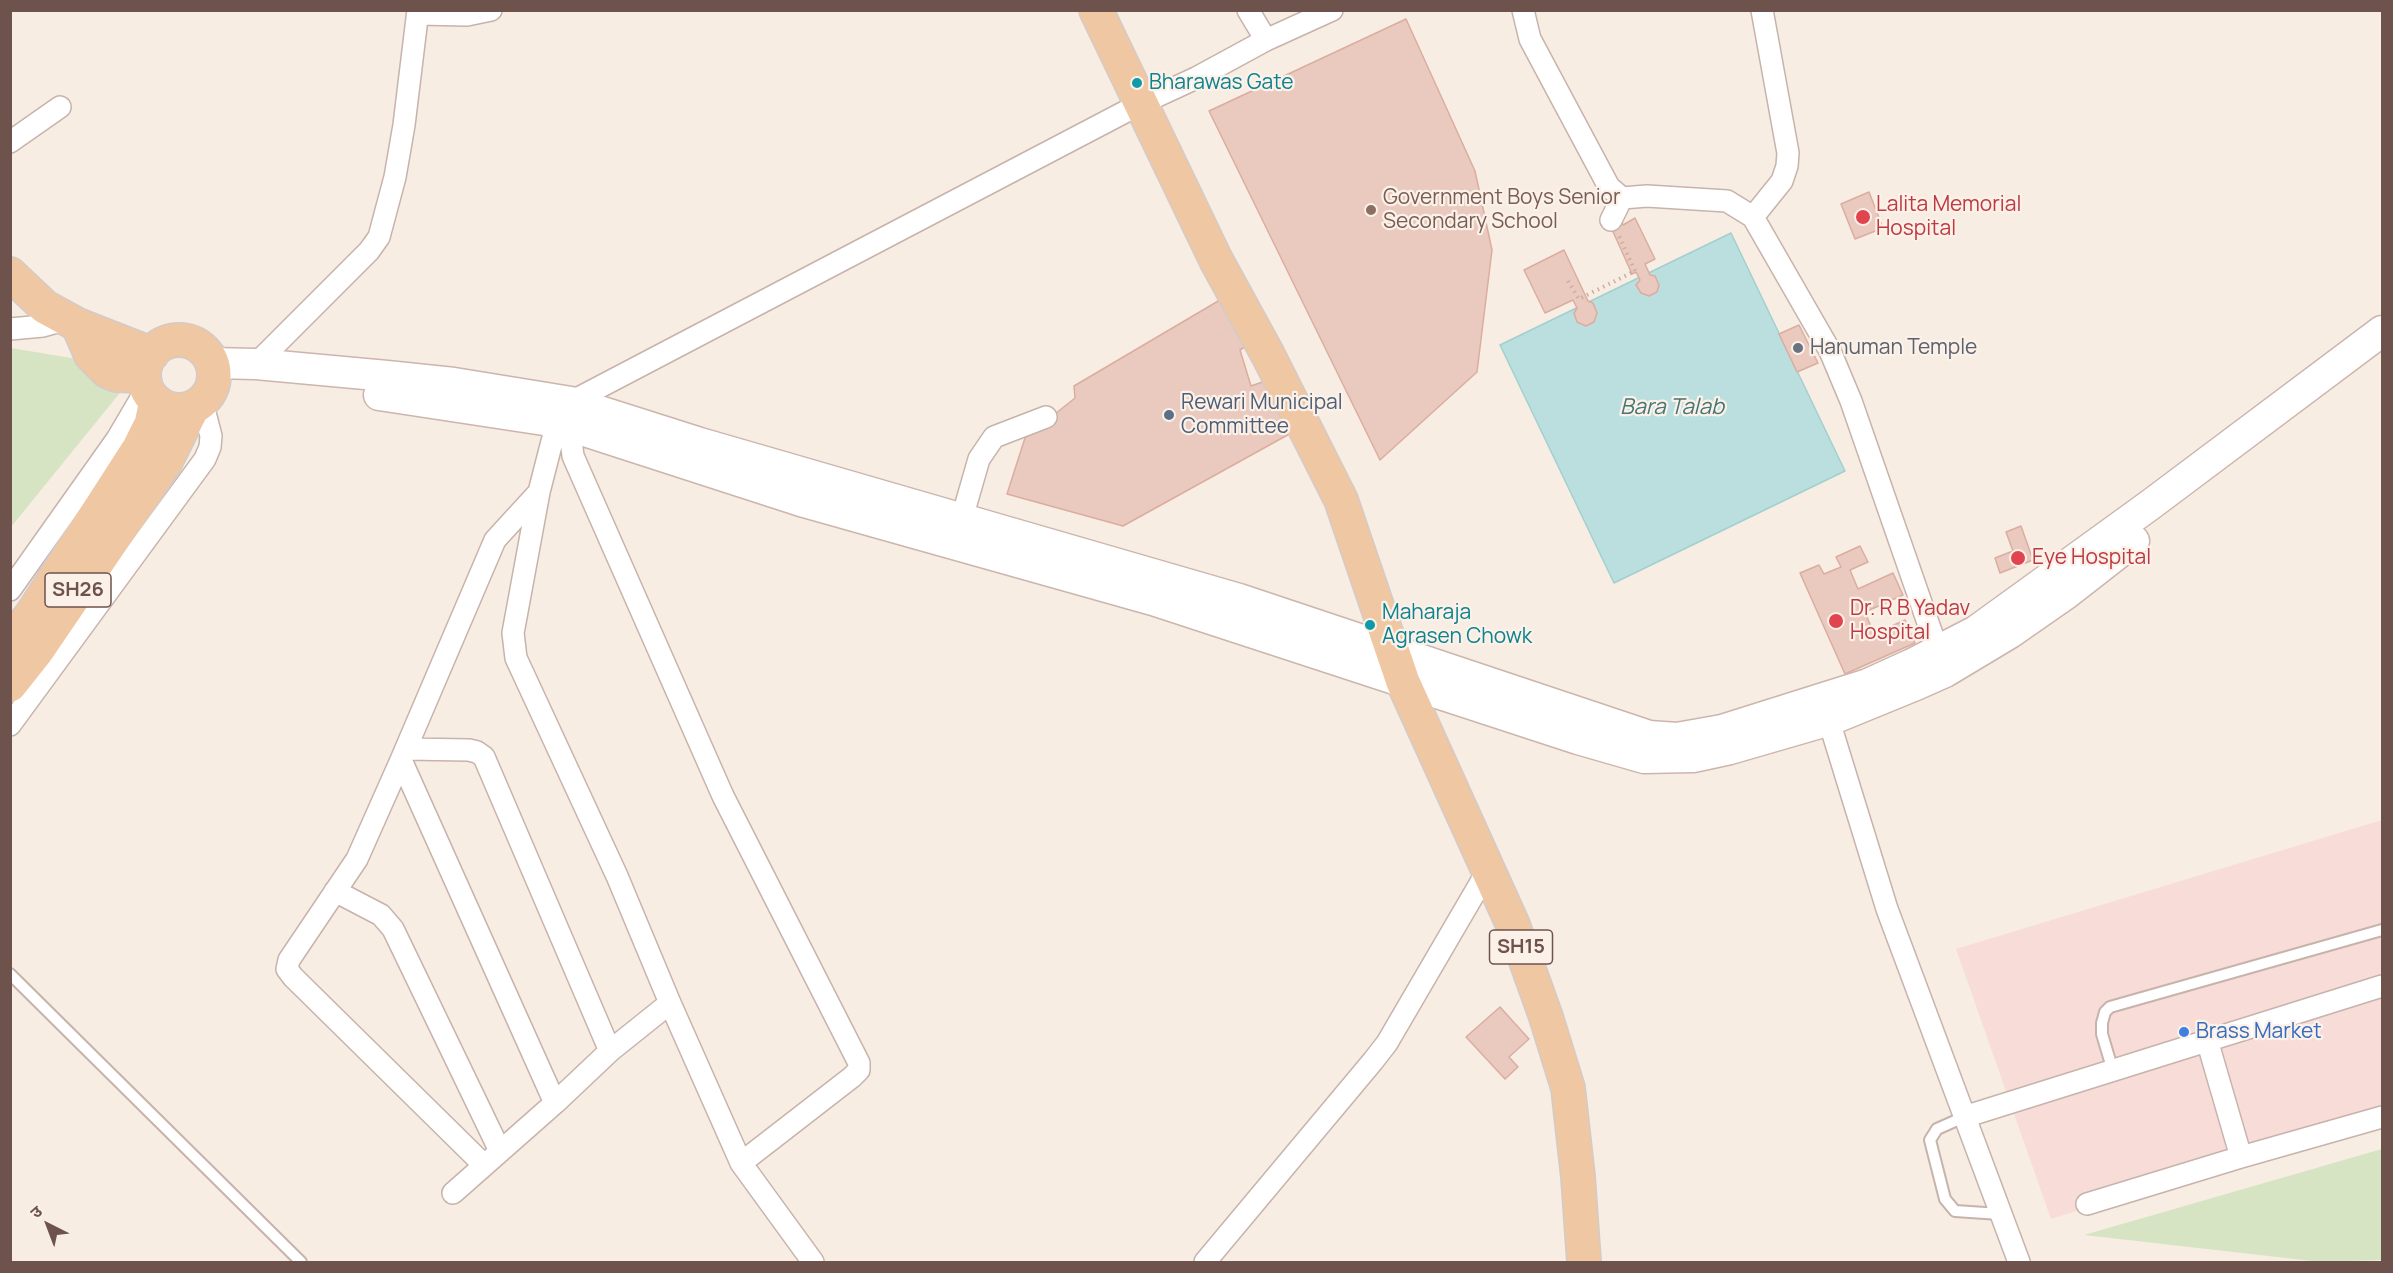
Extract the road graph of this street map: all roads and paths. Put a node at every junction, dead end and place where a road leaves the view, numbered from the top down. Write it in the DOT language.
graph roads {
  1 [pos="491,10"];
  2 [pos="1096,10"];
  3 [pos="1248,10"];
  4 [pos="1332,10"];
  5 [pos="1762,10"];
  6 [pos="418,12"];
  7 [pos="1521,12"];
  8 [pos="1266,40"];
  9 [pos="1140,104"];
  10 [pos="60,107"];
  11 [pos="10,142"];
  12 [pos="1622,198"];
  13 [pos="1753,217"];
  14 [pos="1611,220"];
  15 [pos="10,274"];
  16 [pos="1568,281"];
  17 [pos="73,322"];
  18 [pos="10,329"];
  19 [pos="2382,331"];
  20 [pos="2382,353"];
  21 [pos="256,364"];
  22 [pos="150,379"];
  23 [pos="205,387"];
  24 [pos="572,415"];
  25 [pos="1046,417"];
  26 [pos="133,486"];
  27 [pos="539,492"];
  28 [pos="962,518"];
  29 [pos="10,590"];
  30 [pos="10,641"];
  31 [pos="1393,650"];
  32 [pos="1942,662"];
  33 [pos="1403,682"];
  34 [pos="10,685"];
  35 [pos="1826,710"];
  36 [pos="10,725"];
  37 [pos="404,755"];
  38 [pos="1488,870"];
  39 [pos="335,891"];
  40 [pos="2382,930"];
  41 [pos="10,974"];
  42 [pos="2382,986"];
  43 [pos="670,1003"];
  44 [pos="2207,1040"];
  45 [pos="610,1051"];
  46 [pos="2113,1071"];
  47 [pos="555,1103"];
  48 [pos="1964,1117"];
  49 [pos="2382,1117"];
  50 [pos="500,1150"];
  51 [pos="2241,1157"];
  52 [pos="741,1162"];
  53 [pos="484,1165"];
  54 [pos="453,1193"];
  55 [pos="2087,1204"];
  56 [pos="2000,1214"];
  57 [pos="301,1263"];
  58 [pos="813,1263"];
  59 [pos="1204,1263"];
  60 [pos="1584,1263"];
  61 [pos="2019,1263"];
  1 -- 6 [label="street"];
  2 -- 9 [label="main road"];
  3 -- 8 [label="street"];
  4 -- 8 [label="street"];
  5 -- 13 [label="street"];
  6 -- 21 [label="street"];
  7 -- 12 [label="street"];
  8 -- 9 [label="street"];
  9 -- 24 [label="street"];
  9 -- 31 [label="main road"];
  10 -- 11 [label="street"];
  12 -- 13 [label="street"];
  12 -- 14 [label="street"];
  13 -- 32 [label="street"];
  14 -- 16 [label="path"];
  15 -- 17 [label="main road"];
  17 -- 18 [label="street"];
  17 -- 22 [label="main road"];
  19 -- 32 [label="main road"];
  20 -- 32 [label="main road"];
  21 -- 23 [label="main road"];
  21 -- 24 [label="main road"];
  22 -- 23 [label="main road"];
  22 -- 23 [label="main road"];
  22 -- 26 [label="main road, SH26"];
  22 -- 29 [label="street"];
  23 -- 24 [label="main road"];
  23 -- 26 [label="main road, SH26"];
  23 -- 36 [label="street"];
  24 -- 27 [label="street"];
  24 -- 28 [label="main road"];
  24 -- 33 [label="main road"];
  24 -- 52 [label="street"];
  25 -- 28 [label="street"];
  26 -- 30 [label="main road, SH26"];
  26 -- 34 [label="main road, SH26"];
  27 -- 37 [label="street"];
  27 -- 43 [label="street"];
  28 -- 31 [label="main road"];
  31 -- 33 [label="main road, SH15"];
  31 -- 35 [label="main road"];
  32 -- 35 [label="main road"];
  33 -- 35 [label="main road"];
  33 -- 38 [label="main road, SH15"];
  35 -- 48 [label="street"];
  37 -- 39 [label="street"];
  37 -- 45 [label="street"];
  37 -- 47 [label="street"];
  38 -- 59 [label="street"];
  38 -- 60 [label="main road, SH15"];
  39 -- 50 [label="street"];
  39 -- 53 [label="street"];
  40 -- 46 [label="lane"];
  41 -- 57 [label="lane"];
  42 -- 44 [label="street"];
  43 -- 45 [label="street"];
  43 -- 52 [label="street"];
  44 -- 46 [label="street"];
  44 -- 51 [label="street"];
  45 -- 47 [label="street"];
  46 -- 48 [label="street"];
  47 -- 50 [label="street"];
  48 -- 56 [label="street"];
  48 -- 56 [label="lane"];
  49 -- 51 [label="street"];
  50 -- 53 [label="street"];
  51 -- 55 [label="street"];
  52 -- 58 [label="street"];
  53 -- 54 [label="street"];
  56 -- 61 [label="street"];
}
